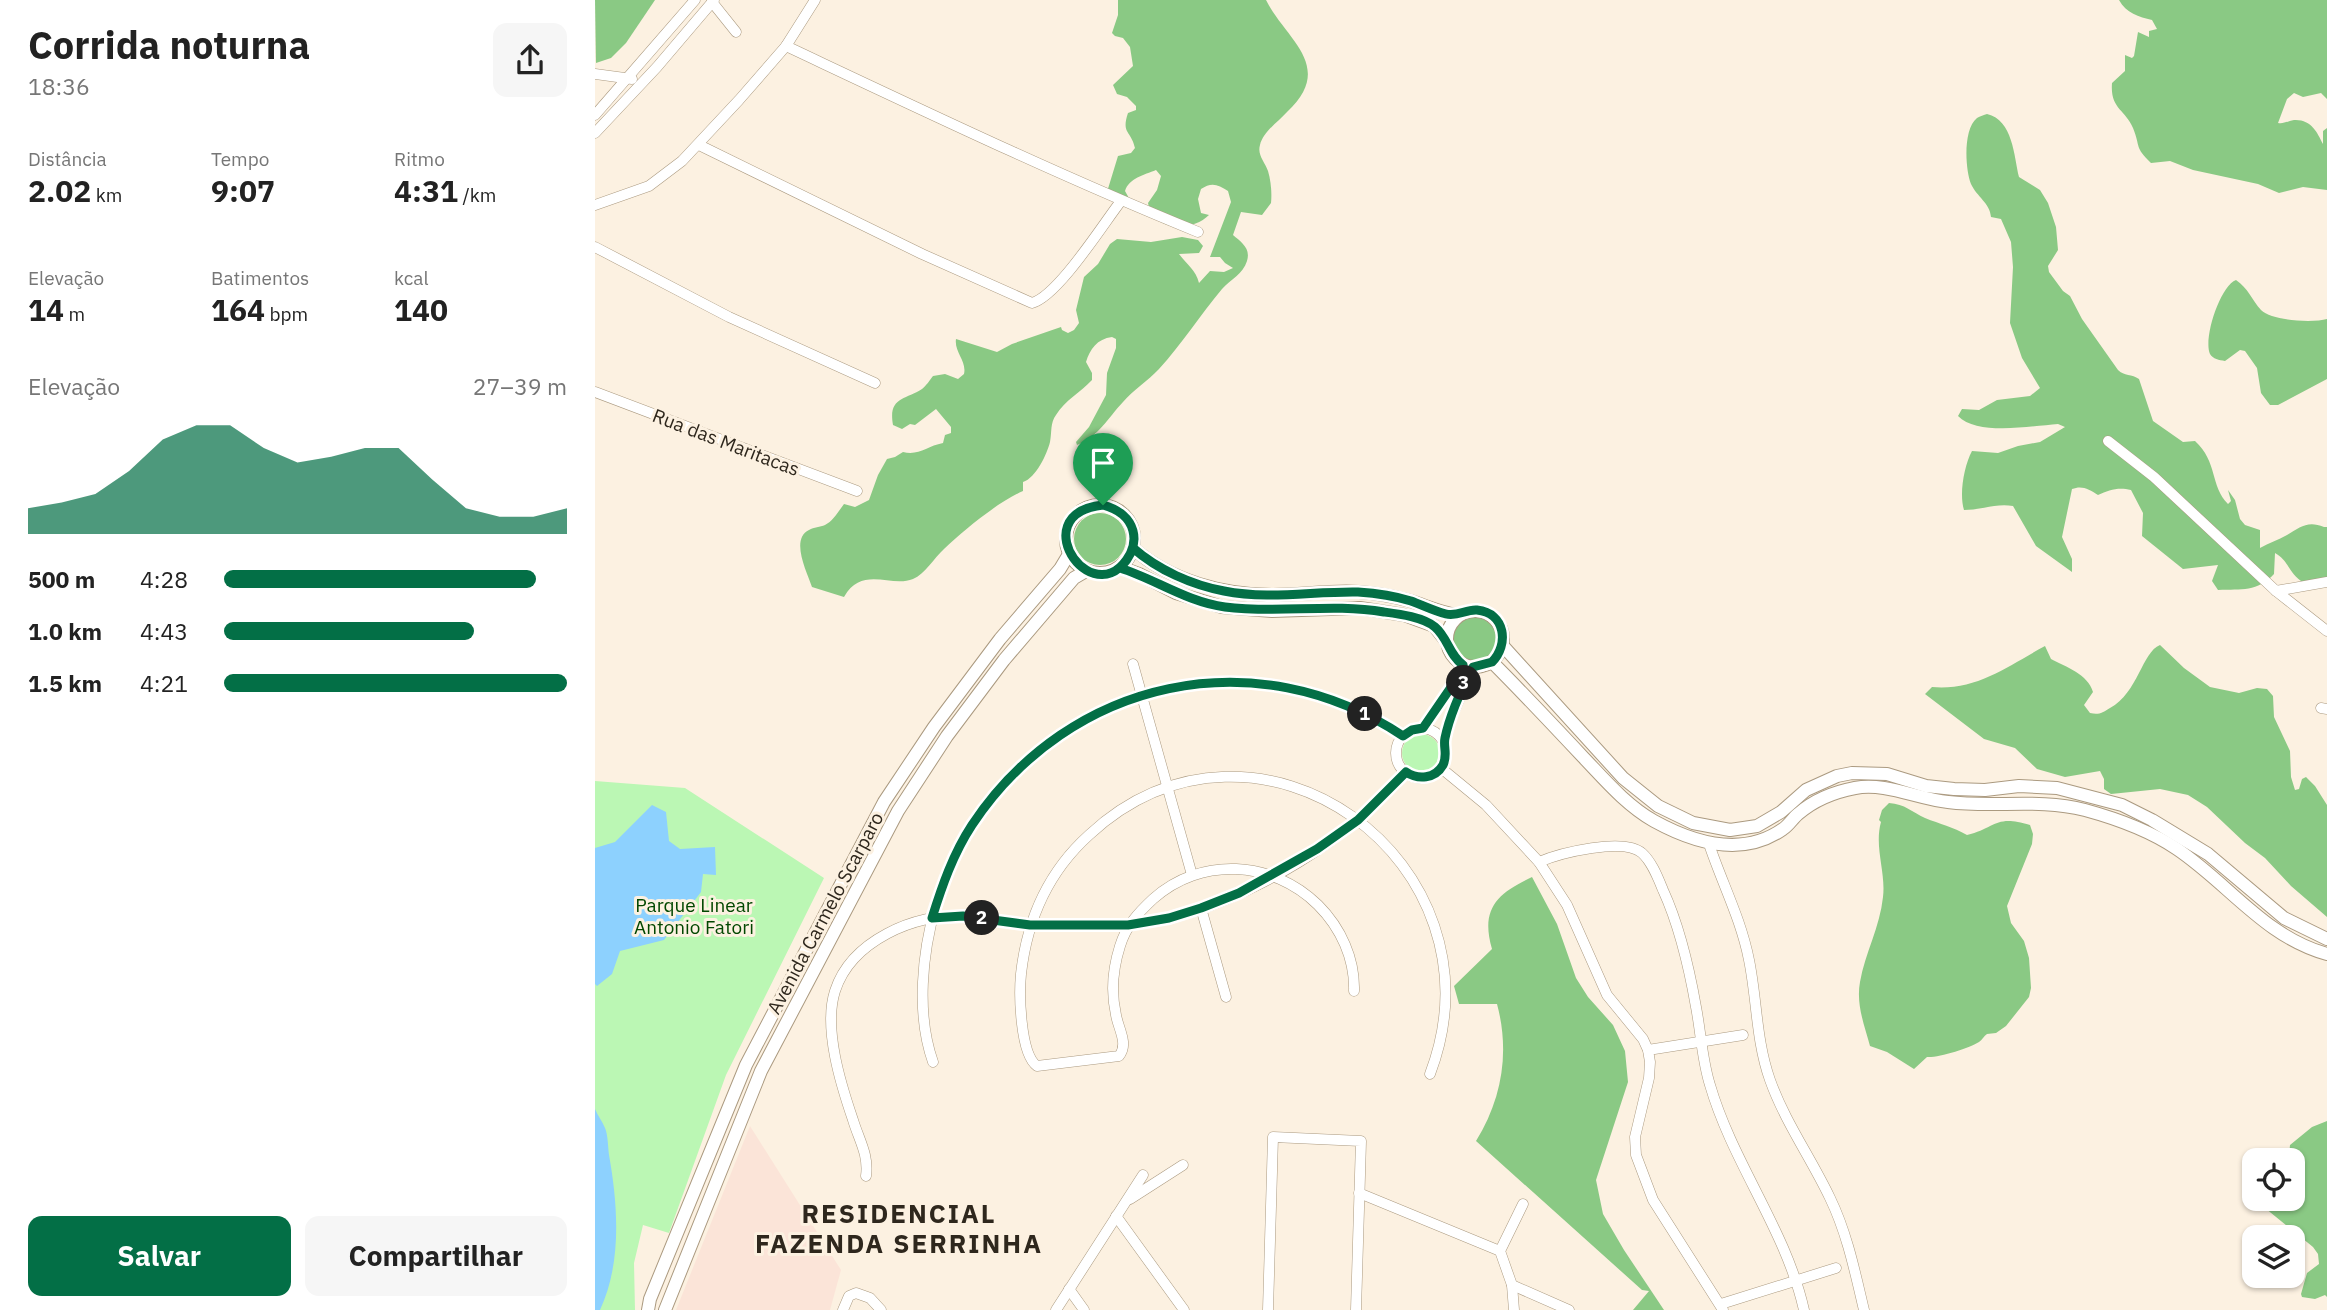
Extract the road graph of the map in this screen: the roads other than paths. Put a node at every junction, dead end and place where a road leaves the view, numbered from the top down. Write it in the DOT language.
graph roads {
  1 [pos="695,0"];
  2 [pos="815,0"];
  3 [pos="713,1"];
  4 [pos="736,32"];
  5 [pos="786,46"];
  6 [pos="595,74"];
  7 [pos="630,77"];
  8 [pos="640,84"];
  9 [pos="595,115"];
  10 [pos="595,133"];
  11 [pos="699,145"];
  12 [pos="1121,201"];
  13 [pos="595,205"];
  14 [pos="1198,232"];
  15 [pos="595,247"];
  16 [pos="876,383"];
  17 [pos="595,392"];
  18 [pos="2108,441"];
  19 [pos="857,491"];
  20 [pos="1133,548"];
  21 [pos="1069,554"];
  22 [pos="1120,568"];
  23 [pos="1086,571"];
  24 [pos="2327,582"];
  25 [pos="2276,591"];
  26 [pos="1458,615"];
  27 [pos="2327,631"];
  28 [pos="1446,642"];
  29 [pos="1503,646"];
  30 [pos="1492,662"];
  31 [pos="1133,664"];
  32 [pos="1468,666"];
  33 [pos="1142,696"];
  34 [pos="1423,728"];
  35 [pos="1403,736"];
  36 [pos="1444,742"];
  37 [pos="1441,768"];
  38 [pos="1406,772"];
  39 [pos="1167,787"];
  40 [pos="1358,820"];
  41 [pos="1709,844"];
  42 [pos="1539,862"];
  43 [pos="1192,875"];
  44 [pos="1274,875"];
  45 [pos="1201,908"];
  46 [pos="932,918"];
  47 [pos="1030,925"];
  48 [pos="1128,925"];
  49 [pos="2327,939"];
  50 [pos="2327,954"];
  51 [pos="1353,992"];
  52 [pos="1226,997"];
  53 [pos="1743,1035"];
  54 [pos="1700,1041"];
  55 [pos="1648,1050"];
  56 [pos="933,1062"];
  57 [pos="1430,1074"];
  58 [pos="1184,1165"];
  59 [pos="1143,1175"];
  60 [pos="866,1176"];
  61 [pos="1359,1193"];
  62 [pos="1126,1201"];
  63 [pos="1523,1205"];
  64 [pos="1116,1216"];
  65 [pos="1500,1251"];
  66 [pos="1836,1268"];
  67 [pos="1797,1280"];
  68 [pos="1512,1285"];
  69 [pos="1069,1289"];
  70 [pos="1722,1307"];
  71 [pos="648,1310"];
  72 [pos="665,1310"];
  73 [pos="843,1310"];
  74 [pos="881,1310"];
  75 [pos="1056,1310"];
  76 [pos="1084,1310"];
  77 [pos="1184,1310"];
  78 [pos="1268,1310"];
  79 [pos="1356,1310"];
  80 [pos="1514,1310"];
  81 [pos="1569,1310"];
  82 [pos="1804,1310"];
  83 [pos="1864,1310"];
  1 -- 7 [label="street"];
  2 -- 5 [label="street"];
  3 -- 4 [label="street"];
  3 -- 8 [label="street"];
  5 -- 11 [label="street"];
  5 -- 12 [label="street"];
  6 -- 7 [label="street"];
  7 -- 8 [label="street"];
  7 -- 9 [label="street"];
  8 -- 10 [label="street"];
  11 -- 12 [label="street"];
  11 -- 13 [label="street"];
  12 -- 14 [label="street"];
  15 -- 16 [label="street"];
  17 -- 19 [label="street, Rua das Maritacas"];
  18 -- 25 [label="street"];
  20 -- 21 [label="main road"];
  20 -- 22 [label="main road"];
  20 -- 26 [label="main road"];
  21 -- 23 [label="main road"];
  21 -- 71 [label="main road, Avenida Carmelo Scarparo"];
  22 -- 23 [label="main road"];
  22 -- 28 [label="main road"];
  23 -- 72 [label="main road, Avenida Carmelo Scarparo"];
  24 -- 25 [label="street"];
  25 -- 27 [label="street"];
  26 -- 28 [label="main road"];
  26 -- 29 [label="main road"];
  28 -- 32 [label="main road"];
  29 -- 30 [label="main road"];
  29 -- 49 [label="main road"];
  30 -- 32 [label="main road"];
  30 -- 41 [label="main road"];
  31 -- 33 [label="street"];
  32 -- 34 [label="street"];
  32 -- 36 [label="street"];
  33 -- 35 [label="street"];
  33 -- 39 [label="street"];
  33 -- 46 [label="street"];
  34 -- 35 [label="street"];
  34 -- 36 [label="street"];
  35 -- 38 [label="street"];
  36 -- 37 [label="street"];
  37 -- 38 [label="street"];
  37 -- 42 [label="street"];
  38 -- 40 [label="street"];
  39 -- 40 [label="street"];
  39 -- 43 [label="street"];
  39 -- 47 [label="street"];
  40 -- 44 [label="street"];
  40 -- 57 [label="street"];
  41 -- 50 [label="main road"];
  41 -- 83 [label="street"];
  42 -- 54 [label="street"];
  42 -- 55 [label="street"];
  43 -- 44 [label="street"];
  43 -- 48 [label="street"];
  44 -- 45 [label="street"];
  44 -- 51 [label="street"];
  45 -- 48 [label="street"];
  45 -- 52 [label="street"];
  46 -- 47 [label="street"];
  46 -- 56 [label="street"];
  46 -- 60 [label="street"];
  47 -- 48 [label="street"];
  47 -- 48 [label="street"];
  53 -- 54 [label="street"];
  54 -- 55 [label="street"];
  54 -- 67 [label="street"];
  55 -- 70 [label="street"];
  58 -- 62 [label="street"];
  59 -- 62 [label="street"];
  61 -- 65 [label="street"];
  61 -- 78 [label="street"];
  61 -- 79 [label="street"];
  62 -- 64 [label="street"];
  63 -- 65 [label="street"];
  64 -- 69 [label="street"];
  64 -- 77 [label="street"];
  65 -- 68 [label="street"];
  66 -- 67 [label="street"];
  67 -- 70 [label="street"];
  67 -- 82 [label="street"];
  68 -- 80 [label="street"];
  68 -- 81 [label="street"];
  69 -- 75 [label="street"];
  69 -- 76 [label="street"];
  73 -- 74 [label="street"];
}
